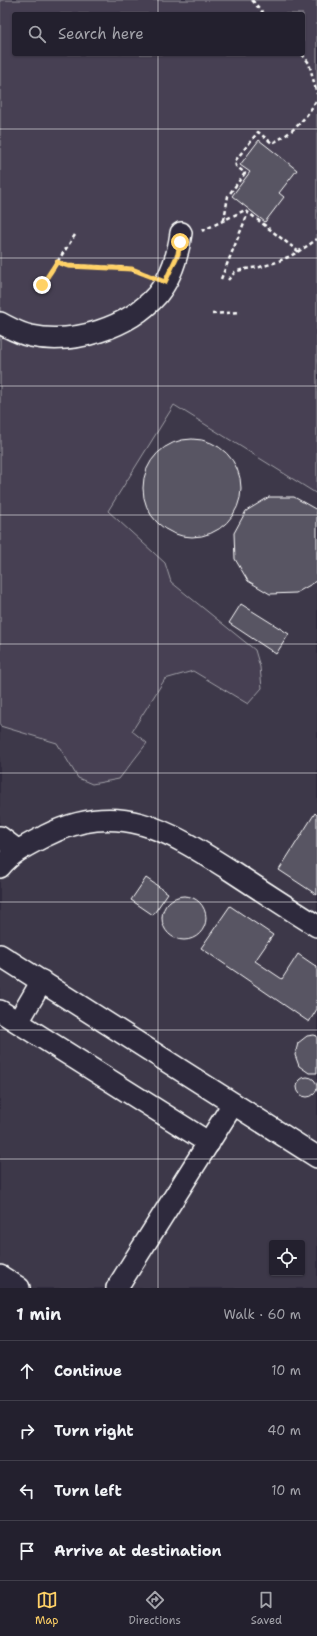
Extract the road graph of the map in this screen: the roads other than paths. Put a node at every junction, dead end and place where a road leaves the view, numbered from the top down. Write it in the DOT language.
graph roads {
  1 [pos="180,237"];
  2 [pos="0,323"];
  3 [pos="0,836"];
  4 [pos="17,850"];
  5 [pos="0,866"];
  6 [pos="317,926"];
  7 [pos="0,955"];
  8 [pos="42,982"];
  9 [pos="0,1011"];
  10 [pos="18,1022"];
  11 [pos="233,1104"];
  12 [pos="209,1143"];
  13 [pos="317,1157"];
  14 [pos="0,1276"];
  15 [pos="19,1288"];
  16 [pos="117,1288"];
  1 -- 2 [label="lane"];
  3 -- 4 [label="lane"];
  4 -- 5 [label="lane"];
  4 -- 6 [label="lane"];
  7 -- 8 [label="lane"];
  8 -- 10 [label="lane"];
  8 -- 11 [label="lane"];
  9 -- 10 [label="lane"];
  10 -- 12 [label="lane"];
  11 -- 12 [label="lane"];
  11 -- 13 [label="lane"];
  12 -- 16 [label="lane"];
  14 -- 15 [label="lane"];
}
